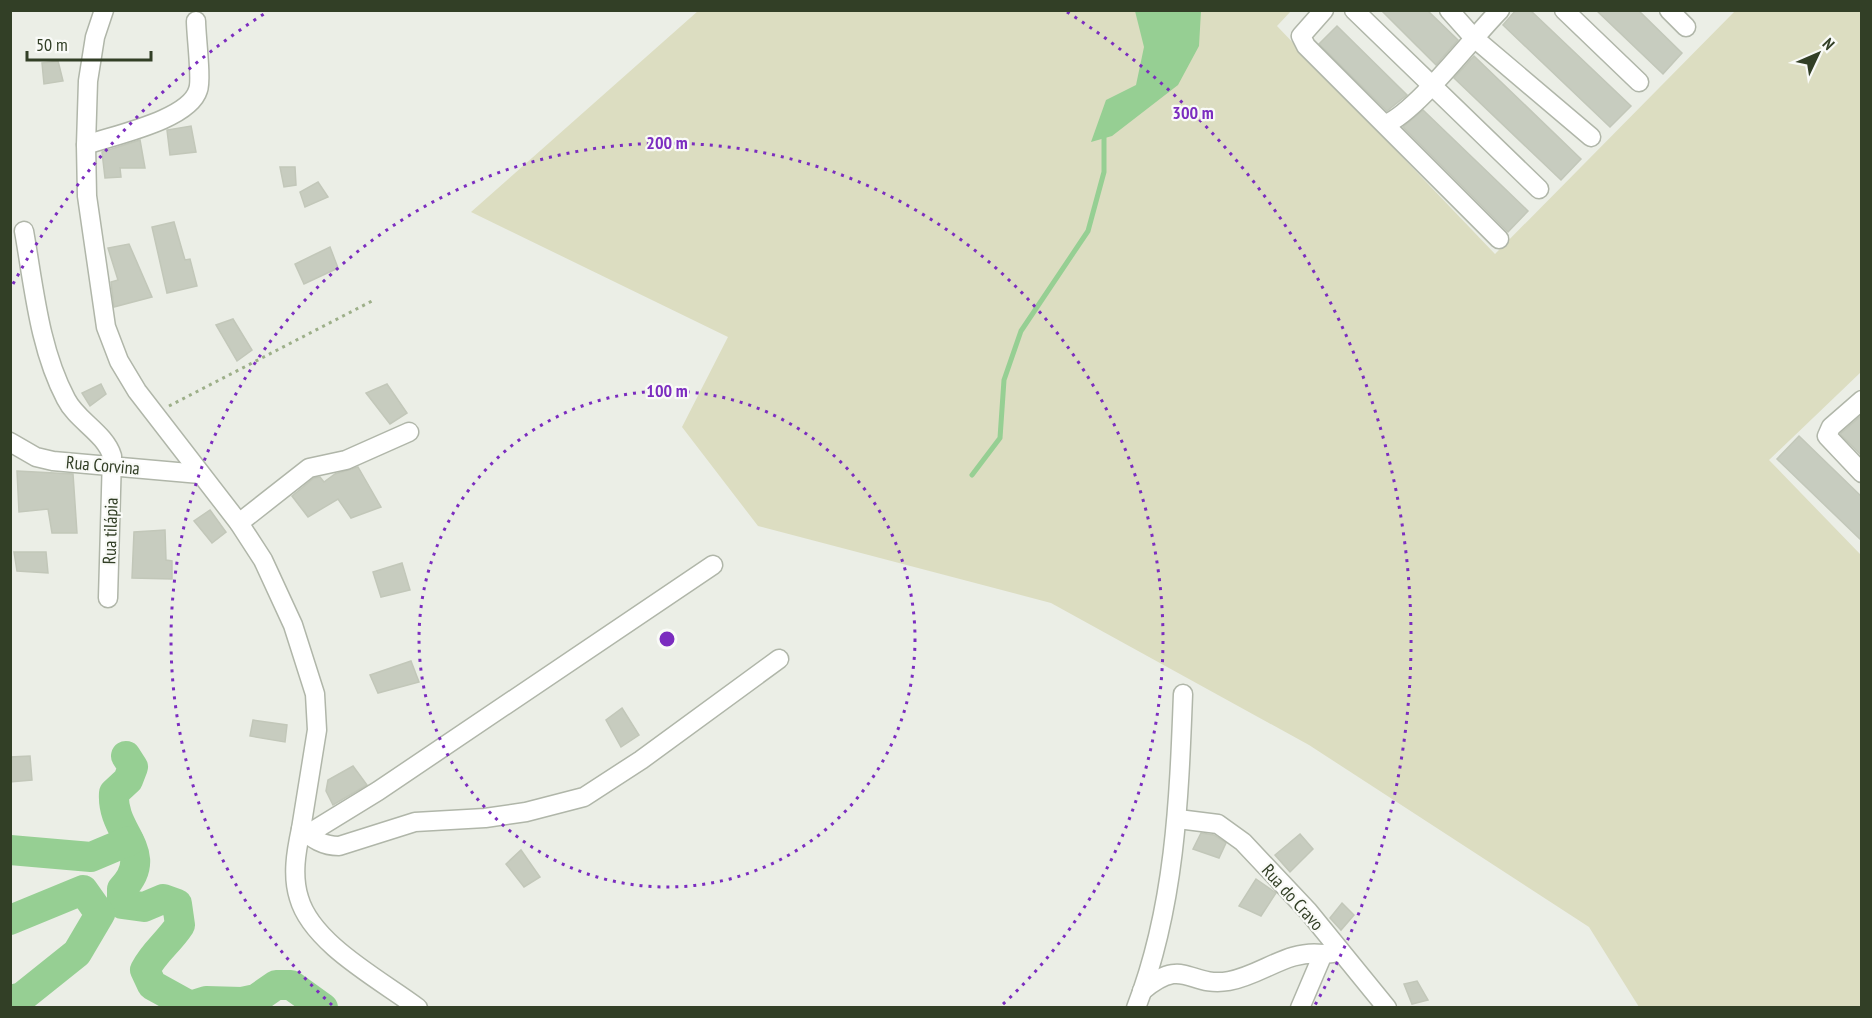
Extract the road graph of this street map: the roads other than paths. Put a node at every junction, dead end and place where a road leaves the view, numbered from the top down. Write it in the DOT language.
graph roads {
  1 [pos="104,10"];
  2 [pos="1324,10"];
  3 [pos="1354,10"];
  4 [pos="1449,10"];
  5 [pos="1500,10"];
  6 [pos="1564,10"];
  7 [pos="1669,10"];
  8 [pos="196,21"];
  9 [pos="1686,27"];
  10 [pos="1473,37"];
  11 [pos="1639,82"];
  12 [pos="1431,86"];
  13 [pos="1386,124"];
  14 [pos="1591,137"];
  15 [pos="86,145"];
  16 [pos="1539,189"];
  17 [pos="24,231"];
  18 [pos="1499,239"];
  19 [pos="1862,400"];
  20 [pos="409,432"];
  21 [pos="10,442"];
  22 [pos="112,465"];
  23 [pos="1862,473"];
  24 [pos="200,474"];
  25 [pos="239,523"];
  26 [pos="713,565"];
  27 [pos="108,598"];
  28 [pos="779,659"];
  29 [pos="1184,694"];
  30 [pos="1178,819"];
  31 [pos="304,832"];
  32 [pos="1332,953"];
  33 [pos="1139,999"];
  34 [pos="417,1008"];
  35 [pos="1300,1008"];
  36 [pos="1388,1008"];
  1 -- 15 [label="street"];
  2 -- 13 [label="street"];
  3 -- 12 [label="street"];
  4 -- 10 [label="street"];
  5 -- 10 [label="street"];
  6 -- 11 [label="street"];
  7 -- 9 [label="street"];
  8 -- 15 [label="street"];
  10 -- 12 [label="street"];
  10 -- 14 [label="street"];
  12 -- 13 [label="street"];
  12 -- 16 [label="street"];
  13 -- 18 [label="street"];
  15 -- 24 [label="street"];
  17 -- 22 [label="street"];
  19 -- 23 [label="street"];
  20 -- 25 [label="street"];
  21 -- 22 [label="street, Rua Corvina"];
  22 -- 24 [label="street, Rua Corvina"];
  22 -- 27 [label="street, Rua tilápia"];
  24 -- 25 [label="street"];
  25 -- 31 [label="street"];
  26 -- 31 [label="street"];
  28 -- 31 [label="street"];
  29 -- 30 [label="street"];
  30 -- 32 [label="street, Rua do Cravo"];
  30 -- 33 [label="street"];
  31 -- 34 [label="street"];
  32 -- 33 [label="street"];
  32 -- 35 [label="street"];
  32 -- 36 [label="street, Rua do Cravo"];
}
